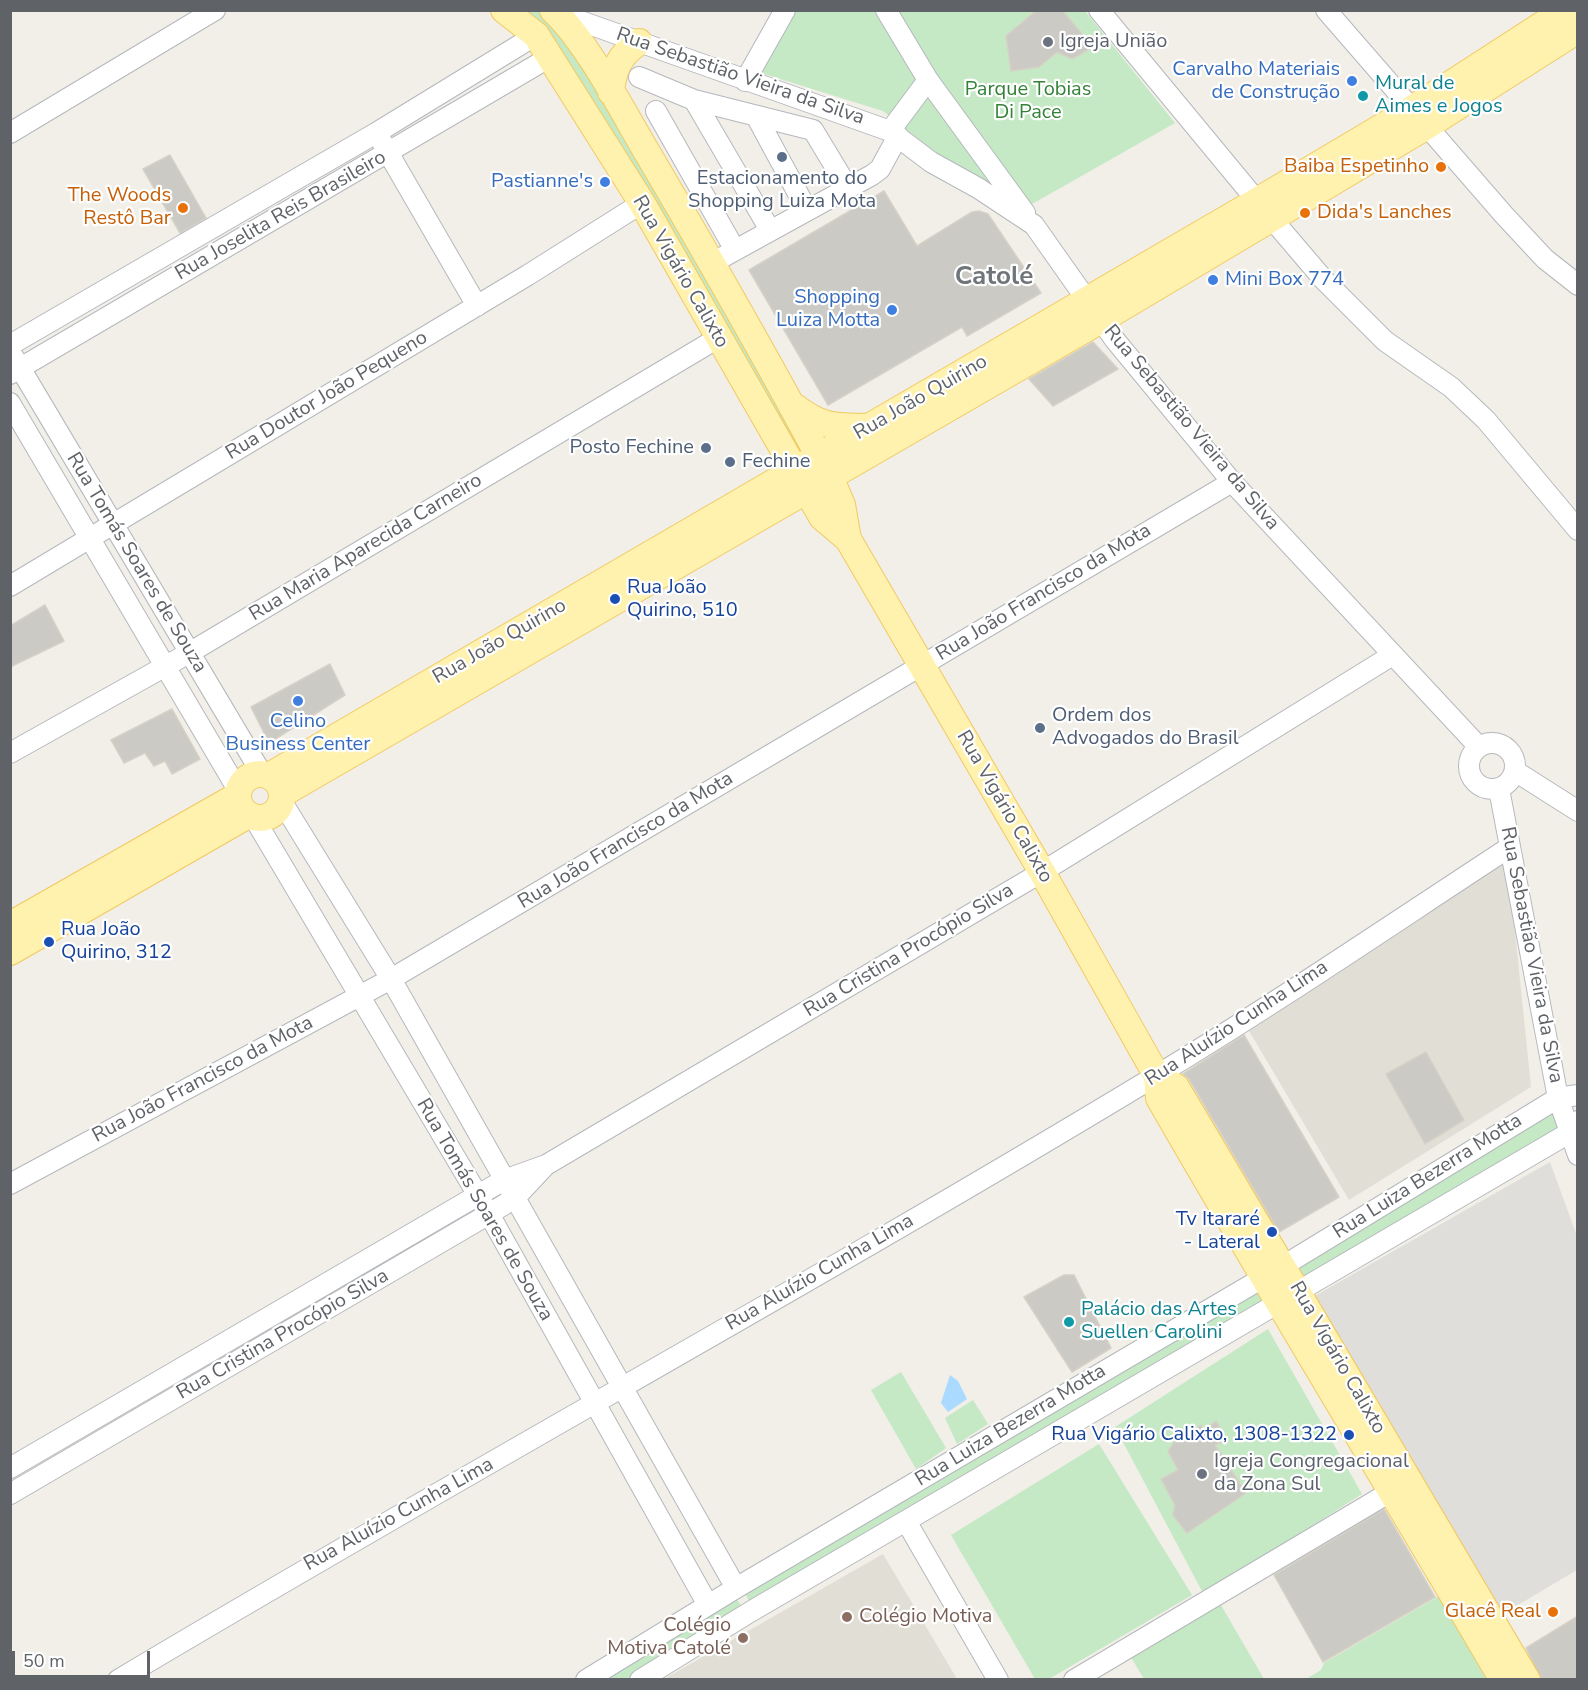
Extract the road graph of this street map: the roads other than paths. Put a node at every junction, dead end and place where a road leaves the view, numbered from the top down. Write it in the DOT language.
graph roads {
  1 [pos="215,10"];
  2 [pos="504,10"];
  3 [pos="785,10"];
  4 [pos="886,10"];
  5 [pos="1099,10"];
  6 [pos="1326,10"];
  7 [pos="554,11"];
  8 [pos="1568,22"];
  9 [pos="536,35"];
  10 [pos="639,42"];
  11 [pos="550,57"];
  12 [pos="639,77"];
  13 [pos="928,80"];
  14 [pos="745,81"];
  15 [pos="611,92"];
  16 [pos="694,100"];
  17 [pos="656,111"];
  18 [pos="756,116"];
  19 [pos="1419,117"];
  20 [pos="10,133"];
  21 [pos="376,133"];
  22 [pos="894,133"];
  23 [pos="389,154"];
  24 [pos="848,188"];
  25 [pos="642,203"];
  26 [pos="807,210"];
  27 [pos="1264,210"];
  28 [pos="1034,225"];
  29 [pos="770,230"];
  30 [pos="735,250"];
  31 [pos="712,263"];
  32 [pos="1578,285"];
  33 [pos="477,306"];
  34 [pos="1094,311"];
  35 [pos="718,338"];
  36 [pos="10,345"];
  37 [pos="14,364"];
  38 [pos="10,403"];
  39 [pos="791,404"];
  40 [pos="872,427"];
  41 [pos="825,468"];
  42 [pos="801,481"];
  43 [pos="1232,482"];
  44 [pos="114,524"];
  45 [pos="1578,530"];
  46 [pos="89,538"];
  47 [pos="848,539"];
  48 [pos="10,586"];
  49 [pos="189,653"];
  50 [pos="1391,656"];
  51 [pos="166,665"];
  52 [pos="922,665"];
  53 [pos="1479,747"];
  54 [pos="10,753"];
  55 [pos="1515,771"];
  56 [pos="274,786"];
  57 [pos="1499,789"];
  58 [pos="244,805"];
  59 [pos="1578,811"];
  60 [pos="1510,848"];
  61 [pos="1042,872"];
  62 [pos="10,925"];
  63 [pos="10,952"];
  64 [pos="391,980"];
  65 [pos="360,996"];
  66 [pos="1157,1076"];
  67 [pos="1568,1096"];
  68 [pos="1573,1127"];
  69 [pos="1578,1155"];
  70 [pos="546,1165"];
  71 [pos="504,1180"];
  72 [pos="10,1184"];
  73 [pos="478,1195"];
  74 [pos="515,1198"];
  75 [pos="489,1214"];
  76 [pos="1273,1272"];
  77 [pos="1288,1298"];
  78 [pos="238,1335"];
  79 [pos="250,1353"];
  80 [pos="1124,1359"];
  81 [pos="1138,1386"];
  82 [pos="625,1388"];
  83 [pos="594,1405"];
  84 [pos="50,1445"];
  85 [pos="59,1465"];
  86 [pos="10,1468"];
  87 [pos="1401,1486"];
  88 [pos="10,1494"];
  89 [pos="906,1521"];
  90 [pos="736,1588"];
  91 [pos="708,1605"];
  92 [pos="118,1680"];
  93 [pos="586,1680"];
  94 [pos="640,1680"];
  95 [pos="998,1680"];
  96 [pos="1074,1680"];
  97 [pos="1503,1680"];
  98 [pos="1527,1680"];
  1 -- 20 [label="street"];
  2 -- 9 [label="main road, Rua Vigário Calixto"];
  3 -- 14 [label="street"];
  4 -- 13 [label="street"];
  5 -- 27 [label="street"];
  6 -- 19 [label="street"];
  7 -- 10 [label="street, Rua Sebastião Vieira da Silva"];
  7 -- 15 [label="main road, Rua Vigário Calixto"];
  8 -- 19 [label="main road, Rua João Quirino"];
  9 -- 11 [label="main road, Rua Vigário Calixto"];
  9 -- 21 [label="street, Rua Joselita Reis Brasileiro"];
  10 -- 14 [label="street, Rua Sebastião Vieira da Silva"];
  10 -- 15 [label="main road"];
  11 -- 23 [label="street, Rua Joselita Reis Brasileiro"];
  11 -- 25 [label="main road, Rua Vigário Calixto"];
  12 -- 16 [label="street"];
  13 -- 22 [label="street, Rua Sebastião Vieira da Silva"];
  13 -- 28 [label="street"];
  14 -- 22 [label="street, Rua Sebastião Vieira da Silva"];
  15 -- 31 [label="main road, Rua Vigário Calixto"];
  16 -- 18 [label="street"];
  16 -- 29 [label="street"];
  17 -- 30 [label="street"];
  18 -- 24 [label="street"];
  18 -- 26 [label="street"];
  19 -- 27 [label="main road, Rua João Quirino"];
  19 -- 32 [label="street"];
  21 -- 23 [label="street"];
  21 -- 36 [label="street, Rua Joselita Reis Brasileiro"];
  22 -- 24 [label="street"];
  22 -- 28 [label="street, Rua Sebastião Vieira da Silva"];
  23 -- 33 [label="street"];
  23 -- 37 [label="street, Rua Joselita Reis Brasileiro"];
  24 -- 26 [label="street"];
  25 -- 33 [label="street, Rua Doutor João Pequeno"];
  25 -- 35 [label="main road, Rua Vigário Calixto"];
  26 -- 29 [label="street"];
  27 -- 34 [label="main road, Rua João Quirino"];
  27 -- 45 [label="street"];
  28 -- 34 [label="street, Rua Sebastião Vieira da Silva"];
  29 -- 30 [label="street"];
  30 -- 31 [label="street"];
  31 -- 39 [label="main road, Rua Vigário Calixto"];
  33 -- 44 [label="street, Rua Doutor João Pequeno"];
  34 -- 40 [label="main road, Rua João Quirino"];
  34 -- 41 [label="main road, Rua João Quirino"];
  34 -- 43 [label="street, Rua Sebastião Vieira da Silva"];
  35 -- 42 [label="main road, Rua Vigário Calixto"];
  35 -- 49 [label="street, Rua Maria Aparecida Carneiro"];
  37 -- 44 [label="street, Rua Tomás Soares de Souza"];
  38 -- 46 [label="street, Rua Tomás Soares de Souza"];
  39 -- 40 [label="main road"];
  39 -- 41 [label="main road, Rua Vigário Calixto"];
  40 -- 41 [label="main road, Rua João Quirino"];
  41 -- 42 [label="main road, Rua João Quirino"];
  41 -- 47 [label="main road, Rua Vigário Calixto"];
  42 -- 47 [label="main road, Rua Vigário Calixto"];
  42 -- 56 [label="main road, Rua João Quirino"];
  43 -- 50 [label="street, Rua Sebastião Vieira da Silva"];
  43 -- 52 [label="street, Rua João Francisco da Mota"];
  44 -- 46 [label="street, Rua Doutor João Pequeno"];
  44 -- 49 [label="street, Rua Tomás Soares de Souza"];
  46 -- 48 [label="street, Rua Doutor João Pequeno"];
  46 -- 51 [label="street, Rua Tomás Soares de Souza"];
  47 -- 52 [label="main road, Rua Vigário Calixto"];
  49 -- 51 [label="street, Rua Maria Aparecida Carneiro"];
  49 -- 56 [label="street, Rua Tomás Soares de Souza"];
  50 -- 53 [label="street, Rua Sebastião Vieira da Silva"];
  50 -- 61 [label="street, Rua Cristina Procópio Silva"];
  51 -- 54 [label="street, Rua Maria Aparecida Carneiro"];
  51 -- 58 [label="street, Rua Tomás Soares de Souza"];
  52 -- 61 [label="main road, Rua Vigário Calixto"];
  52 -- 64 [label="street, Rua João Francisco da Mota"];
  53 -- 55 [label="street"];
  53 -- 57 [label="street"];
  55 -- 57 [label="street"];
  55 -- 59 [label="street"];
  56 -- 58 [label="main road"];
  56 -- 58 [label="main road"];
  56 -- 64 [label="street, Rua Tomás Soares de Souza"];
  57 -- 60 [label="street, Rua Sebastião Vieira da Silva"];
  58 -- 62 [label="main road"];
  58 -- 63 [label="main road"];
  58 -- 65 [label="street, Rua Tomás Soares de Souza"];
  60 -- 66 [label="street, Rua Aluízio Cunha Lima"];
  60 -- 67 [label="street, Rua Sebastião Vieira da Silva"];
  61 -- 66 [label="main road, Rua Vigário Calixto"];
  61 -- 70 [label="street, Rua Cristina Procópio Silva"];
  64 -- 65 [label="street, Rua João Francisco da Mota"];
  64 -- 71 [label="street, Rua Tomás Soares de Souza"];
  65 -- 72 [label="street, Rua João Francisco da Mota"];
  65 -- 73 [label="street, Rua Tomás Soares de Souza"];
  66 -- 76 [label="main road, Rua Vigário Calixto"];
  66 -- 82 [label="street, Rua Aluízio Cunha Lima"];
  67 -- 68 [label="street, Rua Sebastião Vieira da Silva"];
  67 -- 76 [label="street, Rua Luiza Bezerra Motta"];
  68 -- 69 [label="street, Rua Sebastião Vieira da Silva"];
  68 -- 77 [label="street, Rua Luiza Bezerra Motta"];
  70 -- 71 [label="street, Rua Cristina Procópio Silva"];
  70 -- 74 [label="street, Rua Cristina Procópio Silva"];
  71 -- 73 [label="street, Rua Cristina Procópio Silva"];
  71 -- 74 [label="street, Rua Tomás Soares de Souza"];
  73 -- 75 [label="street, Rua Tomás Soares de Souza"];
  73 -- 78 [label="street, Rua Cristina Procópio Silva"];
  74 -- 75 [label="street, Rua Cristina Procópio Silva"];
  74 -- 82 [label="street, Rua Tomás Soares de Souza"];
  75 -- 79 [label="street, Rua Cristina Procópio Silva"];
  75 -- 83 [label="street, Rua Tomás Soares de Souza"];
  76 -- 77 [label="main road, Rua Vigário Calixto"];
  76 -- 80 [label="street, Rua Luiza Bezerra Motta"];
  77 -- 81 [label="street, Rua Luiza Bezerra Motta"];
  77 -- 87 [label="main road, Rua Vigário Calixto"];
  78 -- 79 [label="street"];
  78 -- 84 [label="street, Rua Cristina Procópio Silva"];
  79 -- 85 [label="street, Rua Cristina Procópio Silva"];
  80 -- 81 [label="street"];
  80 -- 90 [label="street, Rua Luiza Bezerra Motta"];
  81 -- 89 [label="street, Rua Luiza Bezerra Motta"];
  82 -- 83 [label="street, Rua Aluízio Cunha Lima"];
  82 -- 90 [label="street, Rua Tomás Soares de Souza"];
  83 -- 91 [label="street, Rua Tomás Soares de Souza"];
  83 -- 92 [label="street, Rua Aluízio Cunha Lima"];
  84 -- 85 [label="street"];
  84 -- 86 [label="street, Rua Cristina Procópio Silva"];
  85 -- 88 [label="street, Rua Cristina Procópio Silva"];
  87 -- 96 [label="street"];
  87 -- 97 [label="main road, Rua Vigário Calixto"];
  87 -- 98 [label="main road, Rua Vigário Calixto"];
  89 -- 94 [label="street, Rua Luiza Bezerra Motta"];
  89 -- 95 [label="street"];
  90 -- 91 [label="street, Rua Luiza Bezerra Motta"];
  91 -- 93 [label="street, Rua Luiza Bezerra Motta"];
}
